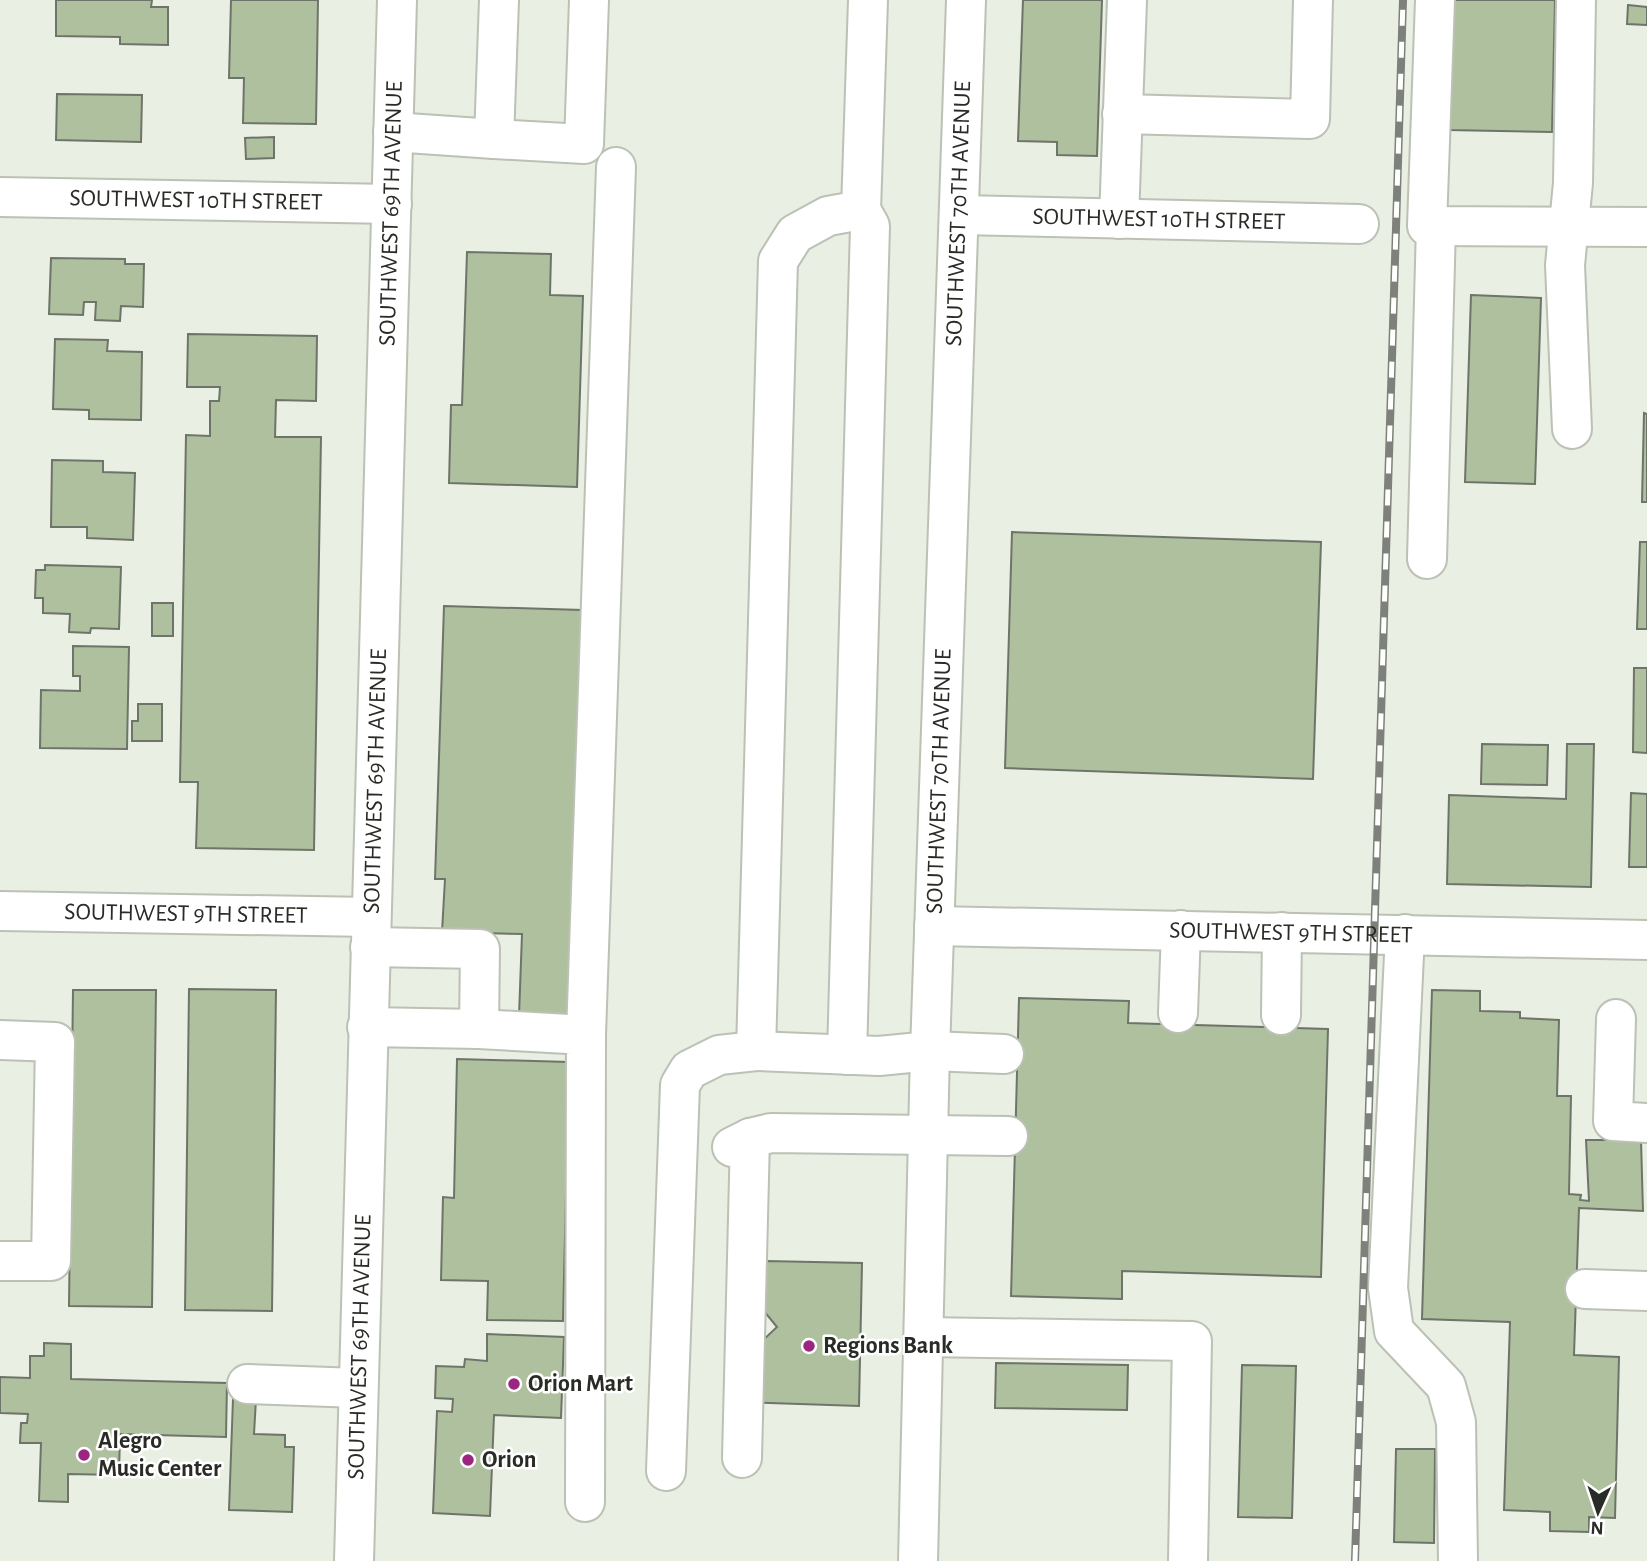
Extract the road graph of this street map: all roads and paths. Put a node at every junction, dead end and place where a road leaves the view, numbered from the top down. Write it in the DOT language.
graph roads {
  1 [pos="397,0"];
  2 [pos="499,0"];
  3 [pos="589,0"];
  4 [pos="868,0"];
  5 [pos="966,0"];
  6 [pos="1127,0"];
  7 [pos="1313,0"];
  8 [pos="1435,0"];
  9 [pos="1576,0"];
  10 [pos="1122,114"];
  11 [pos="393,132"];
  12 [pos="494,139"];
  13 [pos="616,167"];
  14 [pos="0,197"];
  15 [pos="392,204"];
  16 [pos="861,211"];
  17 [pos="959,215"];
  18 [pos="1119,219"];
  19 [pos="1359,224"];
  20 [pos="1432,226"];
  21 [pos="1570,227"];
  22 [pos="1647,227"];
  23 [pos="1572,429"];
  24 [pos="1427,559"];
  25 [pos="0,911"];
  26 [pos="934,926"];
  27 [pos="1181,930"];
  28 [pos="370,932"];
  29 [pos="1282,932"];
  30 [pos="1405,934"];
  31 [pos="1647,940"];
  32 [pos="1178,1013"];
  33 [pos="1280,1015"];
  34 [pos="1616,1019"];
  35 [pos="367,1027"];
  36 [pos="479,1029"];
  37 [pos="586,1035"];
  38 [pos="0,1040"];
  39 [pos="756,1051"];
  40 [pos="930,1051"];
  41 [pos="1004,1054"];
  42 [pos="847,1055"];
  43 [pos="1647,1123"];
  44 [pos="928,1135"];
  45 [pos="1008,1136"];
  46 [pos="0,1261"];
  47 [pos="1585,1289"];
  48 [pos="1647,1291"];
  49 [pos="924,1337"];
  50 [pos="247,1384"];
  51 [pos="358,1388"];
  52 [pos="742,1458"];
  53 [pos="666,1471"];
  54 [pos="585,1502"];
  55 [pos="354,1561"];
  56 [pos="918,1561"];
  57 [pos="1188,1561"];
  58 [pos="1458,1561"];
  1 -- 11 [label="street, SOUTHWEST 69TH AVENUE"];
  2 -- 12 [label="street"];
  3 -- 12 [label="street"];
  4 -- 16 [label="street"];
  5 -- 17 [label="street, SOUTHWEST 70TH AVENUE"];
  6 -- 10 [label="street"];
  7 -- 10 [label="street"];
  8 -- 20 [label="street"];
  9 -- 21 [label="street"];
  10 -- 18 [label="street"];
  11 -- 12 [label="street"];
  11 -- 15 [label="street, SOUTHWEST 69TH AVENUE"];
  13 -- 37 [label="street"];
  14 -- 15 [label="street, SOUTHWEST 10TH STREET"];
  15 -- 28 [label="street, SOUTHWEST 69TH AVENUE"];
  16 -- 39 [label="street"];
  16 -- 42 [label="street"];
  17 -- 18 [label="street, SOUTHWEST 10TH STREET"];
  17 -- 26 [label="street, SOUTHWEST 70TH AVENUE"];
  18 -- 19 [label="street, SOUTHWEST 10TH STREET"];
  20 -- 21 [label="street"];
  20 -- 24 [label="street"];
  21 -- 22 [label="street"];
  21 -- 23 [label="street"];
  25 -- 28 [label="street, SOUTHWEST 9TH STREET"];
  26 -- 27 [label="street, SOUTHWEST 9TH STREET"];
  26 -- 40 [label="street, SOUTHWEST 70TH AVENUE"];
  27 -- 29 [label="street, SOUTHWEST 9TH STREET"];
  27 -- 32 [label="street"];
  28 -- 35 [label="street, SOUTHWEST 69TH AVENUE"];
  28 -- 36 [label="street, SOUTHWEST 9TH STREET"];
  29 -- 30 [label="street, SOUTHWEST 9TH STREET"];
  29 -- 33 [label="street"];
  30 -- 31 [label="street, SOUTHWEST 9TH STREET"];
  30 -- 58 [label="street"];
  34 -- 43 [label="street"];
  35 -- 36 [label="street"];
  35 -- 51 [label="street, SOUTHWEST 69TH AVENUE"];
  36 -- 37 [label="street"];
  37 -- 54 [label="street"];
  38 -- 46 [label="street"];
  39 -- 42 [label="street"];
  39 -- 53 [label="street"];
  40 -- 41 [label="street"];
  40 -- 42 [label="street"];
  40 -- 44 [label="street, SOUTHWEST 70TH AVENUE"];
  44 -- 45 [label="street"];
  44 -- 49 [label="street, SOUTHWEST 70TH AVENUE"];
  44 -- 52 [label="street"];
  47 -- 48 [label="street"];
  49 -- 56 [label="street, SOUTHWEST 70TH AVENUE"];
  49 -- 57 [label="street"];
  50 -- 51 [label="street"];
  51 -- 55 [label="street, SOUTHWEST 69TH AVENUE"];
}
